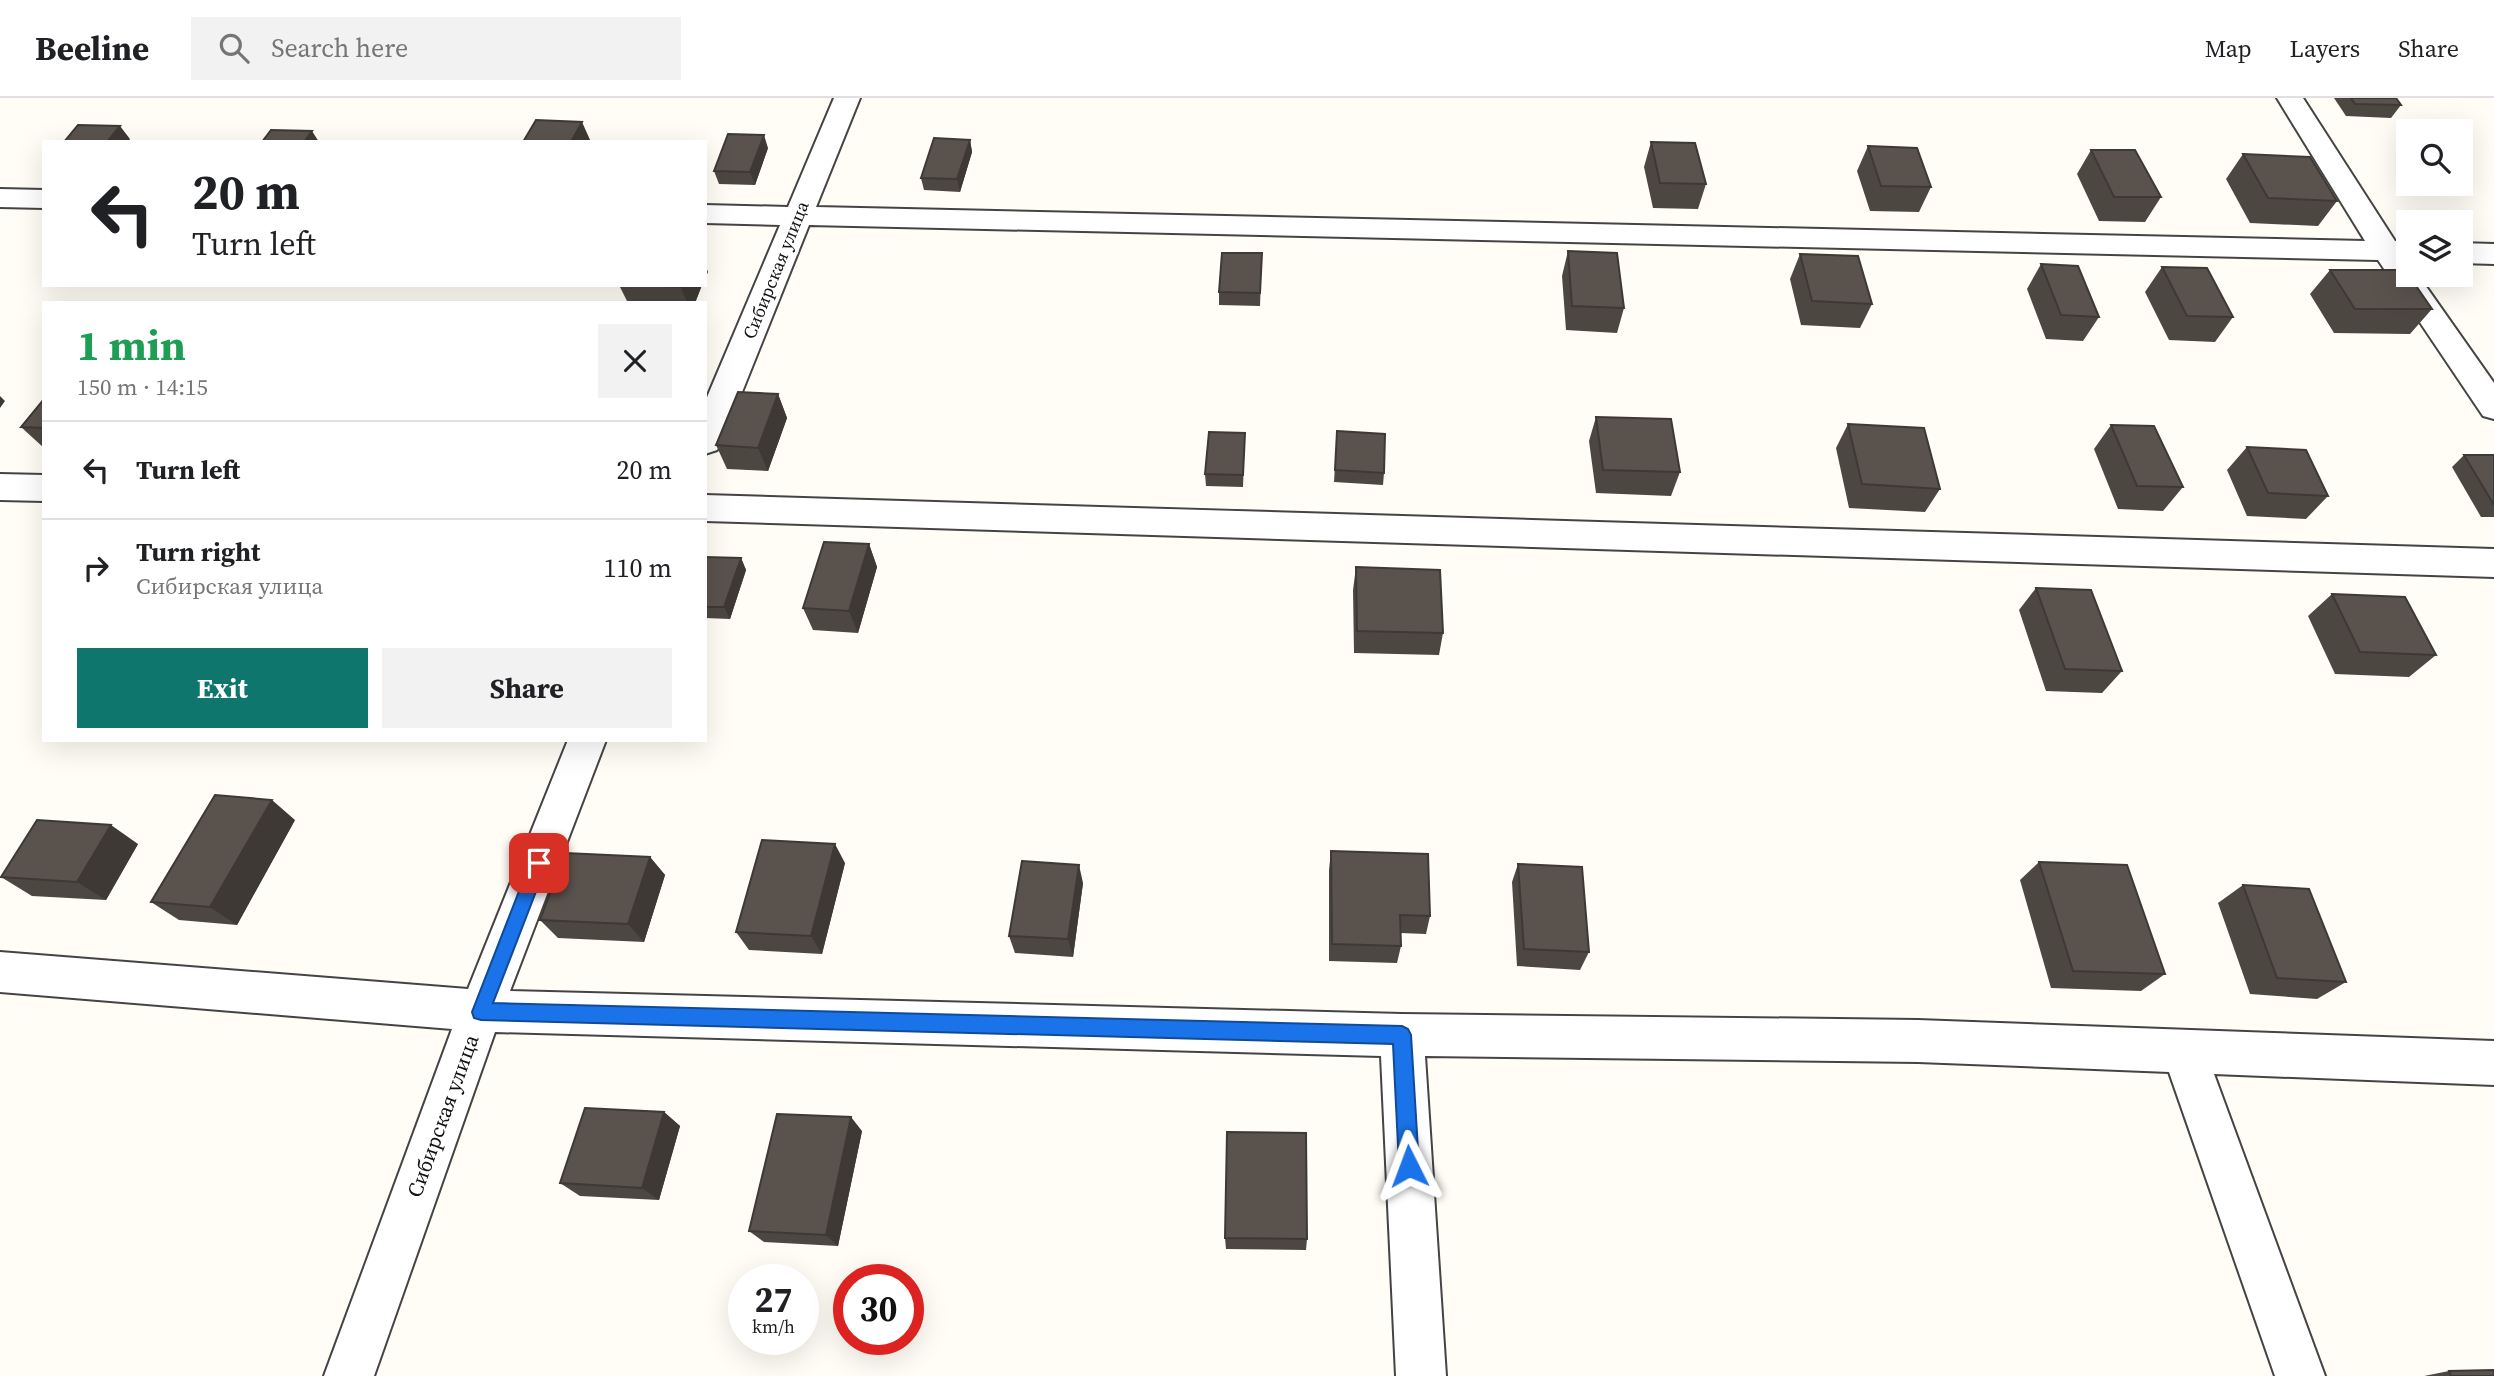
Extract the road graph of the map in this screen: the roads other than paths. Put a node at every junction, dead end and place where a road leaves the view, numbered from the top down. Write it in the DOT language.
graph roads {
  1 [pos="847,98"];
  2 [pos="2290,98"];
  3 [pos="0,198"];
  4 [pos="42,199"];
  5 [pos="707,214"];
  6 [pos="798,216"];
  7 [pos="2396,249"];
  8 [pos="2396,250"];
  9 [pos="2473,253"];
  10 [pos="2494,254"];
  11 [pos="2420,287"];
  12 [pos="2494,408"];
  13 [pos="707,437"];
  14 [pos="0,487"];
  15 [pos="42,488"];
  16 [pos="707,508"];
  17 [pos="2494,563"];
  18 [pos="586,742"];
  19 [pos="0,972"];
  20 [pos="481,1012"];
  21 [pos="1402,1035"];
  22 [pos="2184,1051"];
  23 [pos="2494,1063"];
  24 [pos="349,1376"];
  25 [pos="1421,1376"];
  26 [pos="2300,1376"];
  1 -- 6 [label="street, Сибирская улица"];
  2 -- 7 [label="street"];
  3 -- 4 [label="street"];
  5 -- 6 [label="street"];
  6 -- 8 [label="street"];
  6 -- 13 [label="street, Сибирская улица"];
  9 -- 10 [label="street"];
  11 -- 12 [label="street"];
  14 -- 15 [label="street"];
  16 -- 17 [label="street"];
  18 -- 20 [label="street, Сибирская улица"];
  19 -- 20 [label="street"];
  20 -- 21 [label="street"];
  20 -- 24 [label="street, Сибирская улица"];
  21 -- 22 [label="street"];
  21 -- 25 [label="street"];
  22 -- 23 [label="street"];
  22 -- 26 [label="street"];
}
